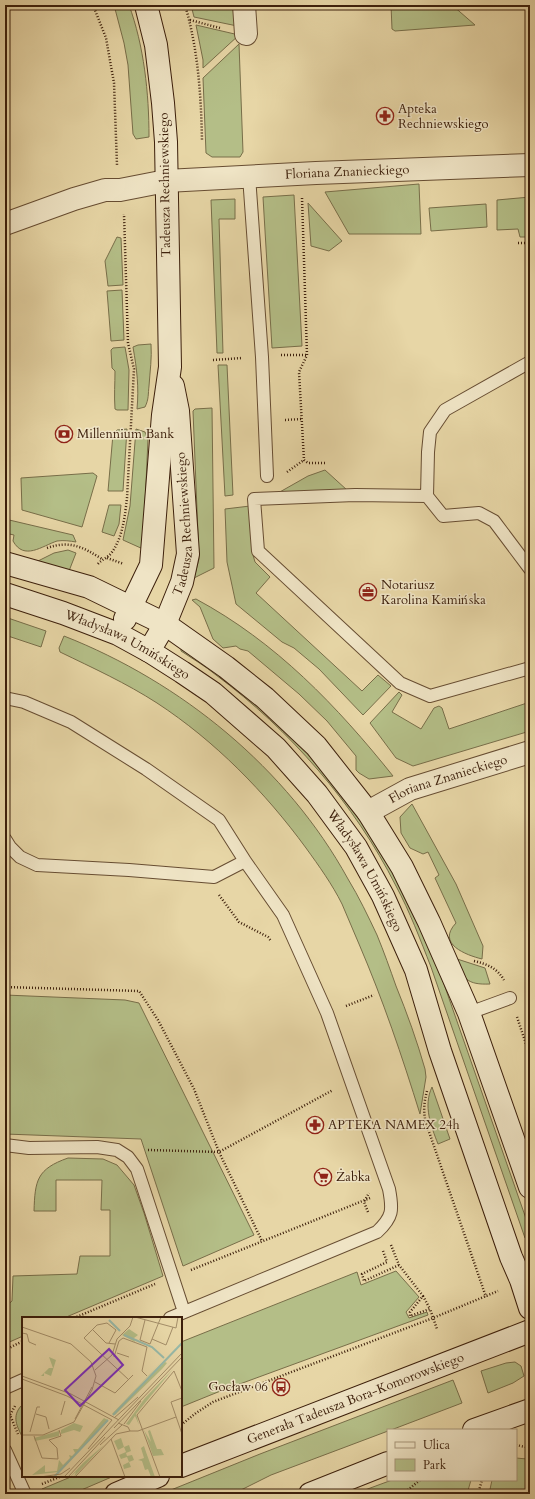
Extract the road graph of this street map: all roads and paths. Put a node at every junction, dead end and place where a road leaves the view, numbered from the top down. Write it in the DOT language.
graph roads {
  1 [pos="93,5"];
  2 [pos="146,5"];
  3 [pos="186,5"];
  4 [pos="244,5"];
  5 [pos="190,20"];
  6 [pos="246,34"];
  7 [pos="202,140"];
  8 [pos="530,165"];
  9 [pos="249,176"];
  10 [pos="166,180"];
  11 [pos="120,190"];
  12 [pos="302,196"];
  13 [pos="5,224"];
  14 [pos="518,243"];
  15 [pos="528,243"];
  16 [pos="281,355"];
  17 [pos="307,355"];
  18 [pos="243,358"];
  19 [pos="213,360"];
  20 [pos="530,362"];
  21 [pos="170,367"];
  22 [pos="301,420"];
  23 [pos="279,421"];
  24 [pos="304,460"];
  25 [pos="326,463"];
  26 [pos="287,471"];
  27 [pos="267,476"];
  28 [pos="427,496"];
  29 [pos="5,563"];
  30 [pos="530,569"];
  31 [pos="89,588"];
  32 [pos="5,594"];
  33 [pos="131,607"];
  34 [pos="165,624"];
  35 [pos="118,634"];
  36 [pos="149,651"];
  37 [pos="530,668"];
  38 [pos="5,698"];
  39 [pos="530,752"];
  40 [pos="368,812"];
  41 [pos="5,839"];
  42 [pos="245,861"];
  43 [pos="216,892"];
  44 [pos="272,944"];
  45 [pos="5,987"];
  46 [pos="374,996"];
  47 [pos="510,998"];
  48 [pos="350,1004"];
  49 [pos="469,1013"];
  50 [pos="335,1089"];
  51 [pos="427,1089"];
  52 [pos="5,1145"];
  53 [pos="117,1150"];
  54 [pos="219,1152"];
  55 [pos="530,1187"];
  56 [pos="389,1189"];
  57 [pos="371,1190"];
  58 [pos="364,1202"];
  59 [pos="377,1232"];
  60 [pos="262,1241"];
  61 [pos="384,1248"];
  62 [pos="399,1266"];
  63 [pos="172,1277"];
  64 [pos="521,1280"];
  65 [pos="423,1296"];
  66 [pos="486,1297"];
  67 [pos="530,1308"];
  68 [pos="430,1309"];
  69 [pos="184,1312"];
  70 [pos="76,1317"];
  71 [pos="172,1317"];
  72 [pos="433,1318"];
  73 [pos="437,1329"];
  74 [pos="530,1332"];
  75 [pos="22,1342"];
  76 [pos="5,1350"];
  77 [pos="22,1380"];
  78 [pos="7,1387"];
  79 [pos="530,1410"];
  80 [pos="182,1424"];
  81 [pos="477,1429"];
  82 [pos="20,1439"];
  83 [pos="517,1445"];
  84 [pos="530,1448"];
  85 [pos="5,1450"];
  86 [pos="387,1463"];
  87 [pos="182,1466"];
  88 [pos="156,1477"];
  89 [pos="419,1481"];
  90 [pos="482,1481"];
  91 [pos="26,1494"];
  92 [pos="116,1494"];
  93 [pos="310,1494"];
  94 [pos="403,1494"];
  95 [pos="478,1494"];
  1 -- 11 [label="path"];
  2 -- 10 [label="street, Tadeusza Rechniewskiego"];
  3 -- 5 [label="path"];
  4 -- 6 [label="street"];
  5 -- 6 [label="path"];
  5 -- 7 [label="path"];
  8 -- 9 [label="street, Floriana Znanieckiego"];
  9 -- 10 [label="street, Floriana Znanieckiego"];
  9 -- 27 [label="lane"];
  10 -- 11 [label="street, Floriana Znanieckiego"];
  10 -- 21 [label="street, Tadeusza Rechniewskiego"];
  11 -- 13 [label="street, Floriana Znanieckiego"];
  11 -- 31 [label="path"];
  12 -- 17 [label="path"];
  14 -- 15 [label="path"];
  16 -- 17 [label="path"];
  17 -- 22 [label="path"];
  18 -- 19 [label="path"];
  20 -- 28 [label="lane"];
  21 -- 33 [label="street, Tadeusza Rechniewskiego"];
  21 -- 34 [label="street, Tadeusza Rechniewskiego"];
  22 -- 23 [label="path"];
  22 -- 24 [label="path"];
  24 -- 25 [label="path"];
  24 -- 26 [label="path"];
  28 -- 30 [label="lane"];
  28 -- 37 [label="lane"];
  29 -- 31 [label="street"];
  31 -- 33 [label="street"];
  32 -- 35 [label="street, Władysława Umińskiego"];
  33 -- 34 [label="street"];
  33 -- 35 [label="street, Tadeusza Rechniewskiego"];
  34 -- 36 [label="street, Tadeusza Rechniewskiego"];
  34 -- 40 [label="street"];
  35 -- 36 [label="street, Władysława Umińskiego"];
  36 -- 64 [label="street, Władysława Umińskiego"];
  38 -- 42 [label="lane"];
  39 -- 40 [label="street, Floriana Znanieckiego"];
  40 -- 49 [label="street"];
  41 -- 42 [label="lane"];
  42 -- 56 [label="lane"];
  43 -- 44 [label="path"];
  45 -- 54 [label="path"];
  46 -- 48 [label="path"];
  47 -- 49 [label="lane"];
  49 -- 55 [label="street"];
  50 -- 54 [label="path"];
  51 -- 66 [label="path"];
  52 -- 53 [label="lane"];
  53 -- 54 [label="path"];
  53 -- 63 [label="lane"];
  54 -- 60 [label="path"];
  56 -- 58 [label="path"];
  56 -- 59 [label="lane"];
  57 -- 58 [label="path"];
  58 -- 59 [label="path"];
  58 -- 60 [label="path"];
  59 -- 61 [label="path"];
  59 -- 69 [label="lane"];
  60 -- 63 [label="path"];
  61 -- 62 [label="path"];
  61 -- 62 [label="path"];
  62 -- 65 [label="path"];
  63 -- 69 [label="lane"];
  63 -- 70 [label="path"];
  64 -- 66 [label="path"];
  64 -- 67 [label="street, Władysława Umińskiego"];
  65 -- 68 [label="path"];
  65 -- 68 [label="path"];
  66 -- 72 [label="path"];
  68 -- 72 [label="path"];
  69 -- 71 [label="lane"];
  72 -- 73 [label="path"];
  72 -- 80 [label="path"];
  74 -- 87 [label="street, Generała Tadeusza Bora-Komorowskiego"];
  75 -- 76 [label="path"];
  77 -- 78 [label="lane"];
  78 -- 82 [label="path"];
  79 -- 81 [label="street"];
  83 -- 84 [label="path"];
  85 -- 91 [label="lane"];
  86 -- 93 [label="street"];
  88 -- 92 [label="street"];
  89 -- 94 [label="path"];
  90 -- 95 [label="path"];
}
